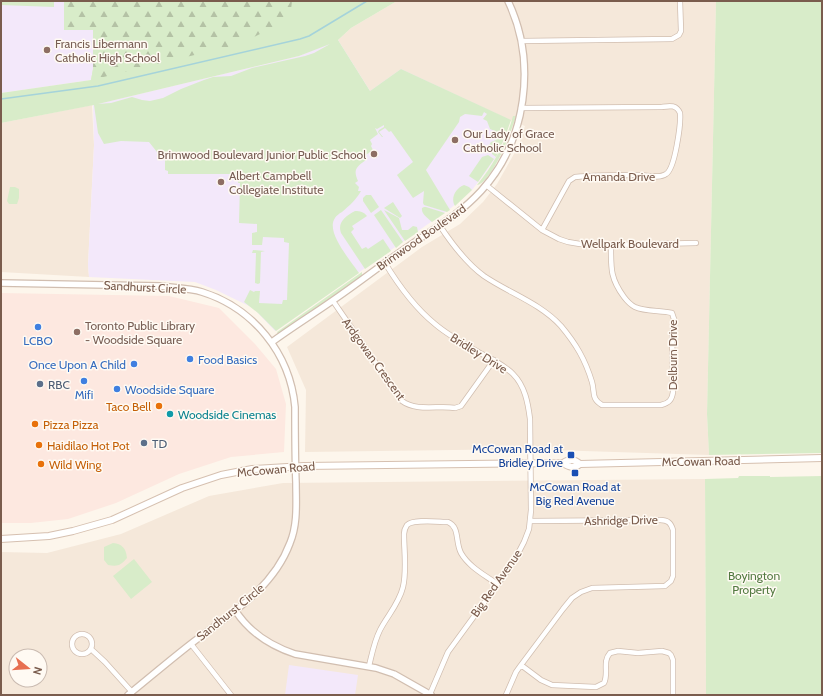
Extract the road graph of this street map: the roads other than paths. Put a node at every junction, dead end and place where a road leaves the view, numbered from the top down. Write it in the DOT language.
graph roads {
  1 [pos="508,1"];
  2 [pos="680,1"];
  3 [pos="522,41"];
  4 [pos="521,108"];
  5 [pos="486,186"];
  6 [pos="440,226"];
  7 [pos="542,230"];
  8 [pos="696,243"];
  9 [pos="610,245"];
  10 [pos="385,263"];
  11 [pos="1,282"];
  12 [pos="333,301"];
  13 [pos="272,342"];
  14 [pos="494,360"];
  15 [pos="822,458"];
  16 [pos="530,463"];
  17 [pos="296,466"];
  18 [pos="530,521"];
  19 [pos="1,539"];
  20 [pos="497,584"];
  21 [pos="235,610"];
  22 [pos="191,644"];
  23 [pos="91,649"];
  24 [pos="521,665"];
  25 [pos="369,666"];
  26 [pos="130,693"];
  27 [pos="231,695"];
  28 [pos="431,695"];
  29 [pos="506,695"];
  30 [pos="673,695"];
  1 -- 3 [label="street, Brimwood Boulevard"];
  2 -- 3 [label="street"];
  3 -- 4 [label="street, Brimwood Boulevard"];
  4 -- 5 [label="street, Brimwood Boulevard"];
  4 -- 7 [label="street, Amanda Drive"];
  5 -- 6 [label="street, Brimwood Boulevard"];
  5 -- 7 [label="street, Wellpark Boulevard"];
  6 -- 9 [label="street, Delburn Drive"];
  6 -- 10 [label="street, Brimwood Boulevard"];
  7 -- 9 [label="street, Wellpark Boulevard"];
  8 -- 9 [label="street, Wellpark Boulevard"];
  10 -- 12 [label="street, Brimwood Boulevard"];
  10 -- 14 [label="street, Bridley Drive"];
  11 -- 13 [label="street, Sandhurst Circle"];
  12 -- 13 [label="street, Brimwood Boulevard"];
  12 -- 14 [label="street, Ardgowan Crescent"];
  13 -- 17 [label="street, Sandhurst Circle"];
  14 -- 16 [label="street, Bridley Drive"];
  15 -- 16 [label="main road, McCowan Road"];
  16 -- 17 [label="main road, McCowan Road"];
  16 -- 18 [label="street, Big Red Avenue"];
  17 -- 19 [label="main road, McCowan Road"];
  17 -- 21 [label="street, Sandhurst Circle"];
  18 -- 20 [label="street, Big Red Avenue"];
  18 -- 24 [label="street, Ashridge Drive"];
  20 -- 25 [label="street"];
  20 -- 28 [label="street, Big Red Avenue"];
  21 -- 22 [label="street, Sandhurst Circle"];
  21 -- 25 [label="street"];
  22 -- 26 [label="street, Sandhurst Circle"];
  22 -- 27 [label="street"];
  23 -- 23 [label="street"];
  23 -- 26 [label="street"];
  24 -- 29 [label="street, Ashridge Drive"];
  24 -- 30 [label="street"];
  25 -- 28 [label="street"];
}
